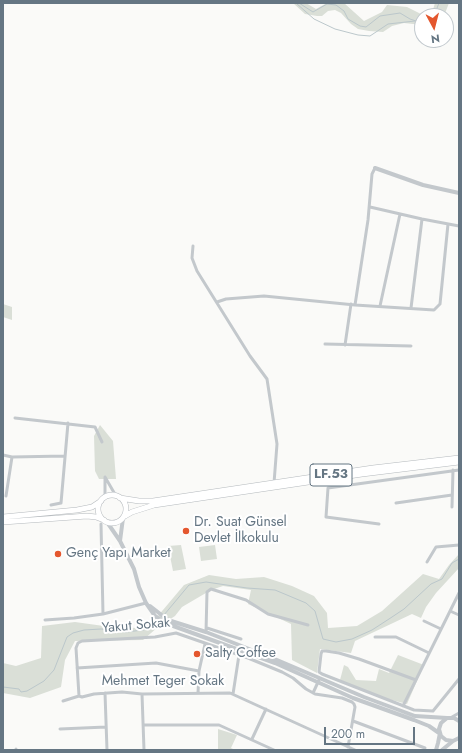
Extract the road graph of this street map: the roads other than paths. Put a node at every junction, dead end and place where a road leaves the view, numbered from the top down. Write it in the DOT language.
graph roads {
  1 [pos="375,168"];
  2 [pos="459,193"];
  3 [pos="370,207"];
  4 [pos="400,214"];
  5 [pos="422,219"];
  6 [pos="448,224"];
  7 [pos="459,226"];
  8 [pos="193,246"];
  9 [pos="217,302"];
  10 [pos="353,304"];
  11 [pos="380,306"];
  12 [pos="411,308"];
  13 [pos="325,344"];
  14 [pos="345,345"];
  15 [pos="410,346"];
  16 [pos="15,418"];
  17 [pos="68,423"];
  18 [pos="102,442"];
  19 [pos="3,455"];
  20 [pos="65,456"];
  21 [pos="12,457"];
  22 [pos="459,458"];
  23 [pos="459,462"];
  24 [pos="454,470"];
  25 [pos="459,470"];
  26 [pos="274,483"];
  27 [pos="6,496"];
  28 [pos="452,496"];
  29 [pos="118,497"];
  30 [pos="103,499"];
  31 [pos="396,503"];
  32 [pos="51,505"];
  33 [pos="452,507"];
  34 [pos="3,517"];
  35 [pos="124,517"];
  36 [pos="3,522"];
  37 [pos="104,522"];
  38 [pos="379,524"];
  39 [pos="120,541"];
  40 [pos="459,544"];
  41 [pos="427,562"];
  42 [pos="459,592"];
  43 [pos="146,603"];
  44 [pos="450,611"];
  45 [pos="103,614"];
  46 [pos="459,615"];
  47 [pos="45,620"];
  48 [pos="167,621"];
  49 [pos="424,621"];
  50 [pos="308,625"];
  51 [pos="441,629"];
  52 [pos="206,630"];
  53 [pos="375,637"];
  54 [pos="241,639"];
  55 [pos="205,644"];
  56 [pos="429,653"];
  57 [pos="239,655"];
  58 [pos="77,668"];
  59 [pos="199,671"];
  60 [pos="459,679"];
  61 [pos="416,680"];
  62 [pos="319,681"];
  63 [pos="105,693"];
  64 [pos="198,693"];
  65 [pos="313,693"];
  66 [pos="142,694"];
  67 [pos="233,694"];
  68 [pos="79,696"];
  69 [pos="63,701"];
  70 [pos="389,701"];
  71 [pos="387,706"];
  72 [pos="403,706"];
  73 [pos="266,709"];
  74 [pos="459,713"];
  75 [pos="448,718"];
  76 [pos="353,721"];
  77 [pos="459,721"];
  78 [pos="143,725"];
  79 [pos="106,727"];
  80 [pos="60,729"];
  81 [pos="439,733"];
  82 [pos="459,738"];
  83 [pos="252,739"];
  84 [pos="453,741"];
  85 [pos="348,747"];
  86 [pos="424,748"];
  87 [pos="107,750"];
  88 [pos="144,750"];
  89 [pos="274,750"];
  90 [pos="355,750"];
  91 [pos="436,750"];
  92 [pos="442,750"];
  1 -- 2 [label="street"];
  1 -- 3 [label="street"];
  3 -- 4 [label="street"];
  3 -- 10 [label="street"];
  4 -- 5 [label="street"];
  4 -- 11 [label="street"];
  5 -- 6 [label="street"];
  5 -- 12 [label="street"];
  6 -- 7 [label="street"];
  6 -- 12 [label="street"];
  8 -- 9 [label="street"];
  9 -- 10 [label="street"];
  9 -- 26 [label="street"];
  10 -- 11 [label="street"];
  10 -- 14 [label="street"];
  11 -- 12 [label="street"];
  13 -- 14 [label="street"];
  14 -- 15 [label="street"];
  16 -- 17 [label="street"];
  17 -- 18 [label="street"];
  17 -- 20 [label="street"];
  19 -- 21 [label="street"];
  20 -- 21 [label="street"];
  20 -- 32 [label="street"];
  21 -- 27 [label="street"];
  22 -- 26 [label="highway, LF.53"];
  23 -- 35 [label="highway, LF.53"];
  24 -- 25 [label="street"];
  24 -- 28 [label="street"];
  24 -- 38 [label="street"];
  26 -- 29 [label="highway, LF.53"];
  28 -- 31 [label="street"];
  28 -- 33 [label="street"];
  29 -- 30 [label="highway, LF.53"];
  29 -- 30 [label="street"];
  29 -- 35 [label="highway"];
  30 -- 34 [label="highway, LF.53"];
  30 -- 37 [label="highway"];
  35 -- 37 [label="highway, LF.53"];
  35 -- 39 [label="street"];
  36 -- 37 [label="highway, LF.53"];
  37 -- 39 [label="street"];
  37 -- 45 [label="street"];
  39 -- 43 [label="street"];
  40 -- 41 [label="street"];
  42 -- 44 [label="street"];
  43 -- 45 [label="street"];
  43 -- 48 [label="street"];
  44 -- 46 [label="street"];
  44 -- 51 [label="street"];
  45 -- 47 [label="street"];
  48 -- 52 [label="street"];
  48 -- 62 [label="street"];
  49 -- 51 [label="street"];
  50 -- 52 [label="street"];
  51 -- 56 [label="street"];
  52 -- 54 [label="street"];
  52 -- 62 [label="street"];
  53 -- 56 [label="street"];
  55 -- 57 [label="street, Yakut Sokak"];
  55 -- 58 [label="street, Yakut Sokak"];
  55 -- 59 [label="street"];
  56 -- 61 [label="street"];
  57 -- 65 [label="street, Yakut Sokak"];
  57 -- 67 [label="street"];
  58 -- 59 [label="street"];
  58 -- 68 [label="street"];
  59 -- 64 [label="street"];
  60 -- 72 [label="street"];
  61 -- 70 [label="street"];
  61 -- 72 [label="street"];
  62 -- 65 [label="street"];
  62 -- 71 [label="street"];
  62 -- 81 [label="street"];
  63 -- 66 [label="street, Mehmet Teger Sokak"];
  63 -- 68 [label="street, Mehmet Teger Sokak"];
  63 -- 79 [label="street"];
  64 -- 66 [label="street, Mehmet Teger Sokak"];
  64 -- 67 [label="street, Mehmet Teger Sokak"];
  65 -- 76 [label="street, Yakut Sokak"];
  66 -- 78 [label="street"];
  67 -- 73 [label="street, Mehmet Teger Sokak"];
  68 -- 69 [label="street, Mehmet Teger Sokak"];
  70 -- 71 [label="street"];
  70 -- 72 [label="street"];
  71 -- 75 [label="street"];
  73 -- 83 [label="street"];
  73 -- 85 [label="street, Mehmet Teger Sokak"];
  74 -- 75 [label="street"];
  75 -- 77 [label="street"];
  75 -- 81 [label="street"];
  76 -- 85 [label="street, Yakut Sokak"];
  76 -- 86 [label="street"];
  78 -- 83 [label="street"];
  78 -- 88 [label="street"];
  79 -- 80 [label="street"];
  79 -- 87 [label="street"];
  81 -- 84 [label="street"];
  81 -- 91 [label="street"];
  82 -- 84 [label="street"];
  83 -- 89 [label="street"];
  84 -- 92 [label="street"];
  85 -- 90 [label="street, Mehmet Teger Sokak"];
}
